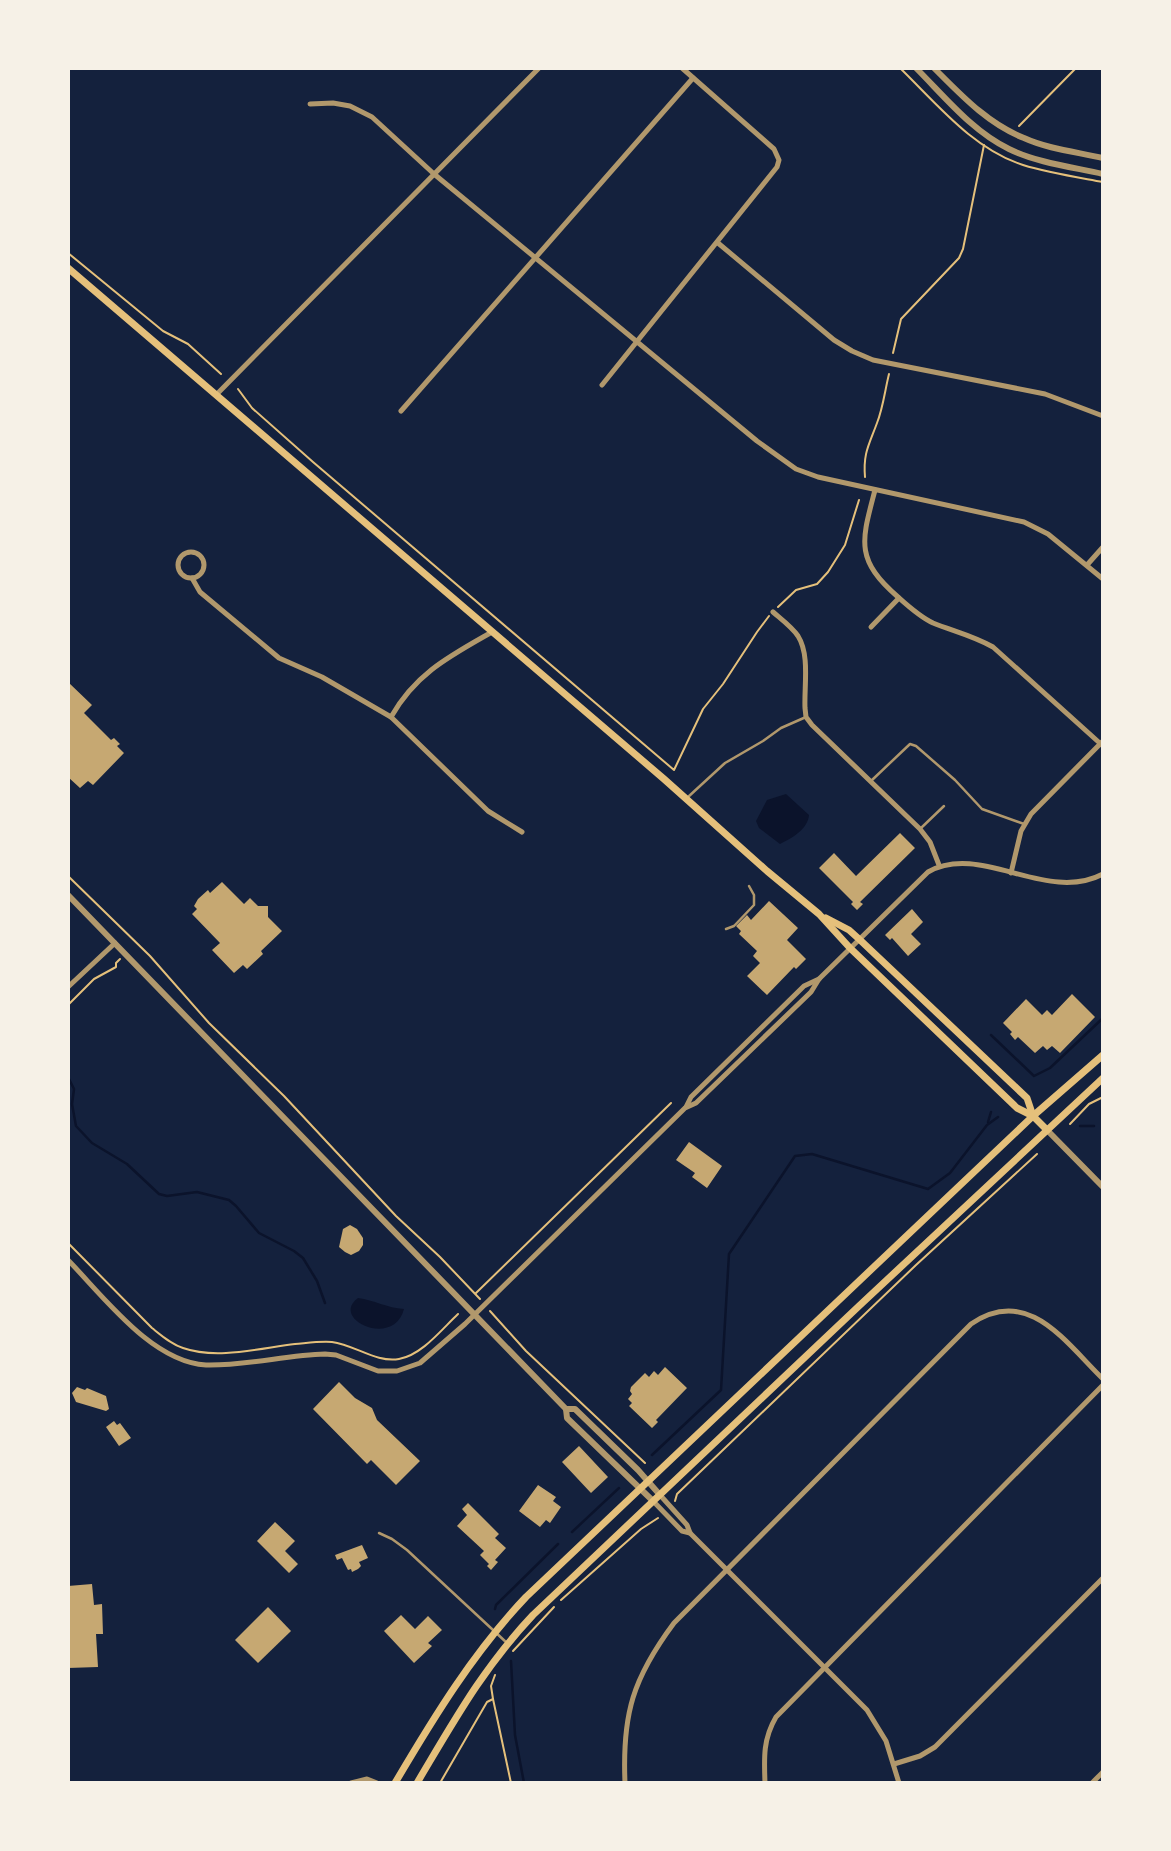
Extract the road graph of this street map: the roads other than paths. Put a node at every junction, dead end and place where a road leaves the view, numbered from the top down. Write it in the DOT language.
graph roads {
  1 [pos="539,68"];
  2 [pos="682,68"];
  3 [pos="916,68"];
  4 [pos="934,68"];
  5 [pos="694,78"];
  6 [pos="310,104"];
  7 [pos="1103,158"];
  8 [pos="434,174"];
  9 [pos="1103,174"];
  10 [pos="718,243"];
  11 [pos="537,258"];
  12 [pos="68,268"];
  13 [pos="637,342"];
  14 [pos="602,385"];
  15 [pos="218,394"];
  16 [pos="401,411"];
  17 [pos="1103,416"];
  18 [pos="875,490"];
  19 [pos="1103,547"];
  20 [pos="1087,565"];
  21 [pos="191,578"];
  22 [pos="1103,579"];
  23 [pos="899,598"];
  24 [pos="773,612"];
  25 [pos="871,627"];
  26 [pos="492,632"];
  27 [pos="391,717"];
  28 [pos="806,717"];
  29 [pos="1102,743"];
  30 [pos="870,782"];
  31 [pos="686,800"];
  32 [pos="944,806"];
  33 [pos="1024,824"];
  34 [pos="920,829"];
  35 [pos="522,832"];
  36 [pos="939,865"];
  37 [pos="1011,873"];
  38 [pos="1103,874"];
  39 [pos="749,886"];
  40 [pos="68,895"];
  41 [pos="819,914"];
  42 [pos="726,929"];
  43 [pos="859,939"];
  44 [pos="115,943"];
  45 [pos="850,948"];
  46 [pos="819,979"];
  47 [pos="68,988"];
  48 [pos="1103,1055"];
  49 [pos="1103,1078"];
  50 [pos="685,1108"];
  51 [pos="1033,1116"];
  52 [pos="1047,1130"];
  53 [pos="1103,1187"];
  54 [pos="68,1260"];
  55 [pos="474,1315"];
  56 [pos="1103,1382"];
  57 [pos="566,1409"];
  58 [pos="648,1481"];
  59 [pos="640,1488"];
  60 [pos="660,1495"];
  61 [pos="653,1501"];
  62 [pos="379,1533"];
  63 [pos="690,1533"];
  64 [pos="727,1569"];
  65 [pos="1103,1578"];
  66 [pos="495,1632"];
  67 [pos="507,1643"];
  68 [pos="825,1666"];
  69 [pos="894,1764"];
  70 [pos="1103,1772"];
  71 [pos="351,1783"];
  72 [pos="377,1783"];
  73 [pos="395,1783"];
  74 [pos="417,1783"];
  75 [pos="625,1783"];
  76 [pos="765,1783"];
  77 [pos="899,1783"];
  78 [pos="1092,1783"];
  1 -- 8 [label="street"];
  2 -- 5 [label="street"];
  3 -- 9 [label="street"];
  4 -- 7 [label="street"];
  5 -- 10 [label="street"];
  5 -- 11 [label="street"];
  6 -- 8 [label="street"];
  8 -- 11 [label="street"];
  8 -- 15 [label="street"];
  10 -- 13 [label="street"];
  10 -- 17 [label="street"];
  11 -- 13 [label="street"];
  11 -- 16 [label="street"];
  12 -- 15 [label="main road"];
  13 -- 14 [label="street"];
  13 -- 18 [label="street"];
  15 -- 26 [label="main road"];
  18 -- 20 [label="street"];
  18 -- 23 [label="street"];
  19 -- 20 [label="street"];
  20 -- 22 [label="street"];
  21 -- 21 [label="street"];
  21 -- 27 [label="street"];
  23 -- 25 [label="street"];
  23 -- 29 [label="street"];
  24 -- 28 [label="street"];
  26 -- 27 [label="street"];
  26 -- 31 [label="main road"];
  27 -- 35 [label="street"];
  28 -- 30 [label="street"];
  28 -- 31 [label="lane"];
  29 -- 33 [label="street"];
  30 -- 33 [label="lane"];
  30 -- 34 [label="street"];
  31 -- 41 [label="main road"];
  32 -- 34 [label="lane"];
  33 -- 37 [label="street"];
  34 -- 36 [label="street"];
  36 -- 37 [label="street"];
  36 -- 43 [label="street"];
  37 -- 38 [label="street"];
  39 -- 42 [label="lane"];
  40 -- 44 [label="street"];
  41 -- 43 [label="main road"];
  41 -- 45 [label="main road"];
  43 -- 45 [label="street"];
  43 -- 51 [label="main road"];
  44 -- 47 [label="street"];
  44 -- 55 [label="street"];
  45 -- 46 [label="street"];
  45 -- 51 [label="main road"];
  46 -- 50 [label="street"];
  46 -- 50 [label="street"];
  48 -- 51 [label="main road"];
  49 -- 52 [label="main road"];
  50 -- 55 [label="street"];
  51 -- 52 [label="main road"];
  51 -- 58 [label="main road"];
  52 -- 53 [label="street"];
  52 -- 60 [label="main road"];
  54 -- 55 [label="street"];
  55 -- 57 [label="street"];
  56 -- 64 [label="street"];
  56 -- 68 [label="street"];
  57 -- 58 [label="street"];
  57 -- 59 [label="street"];
  58 -- 59 [label="main road"];
  58 -- 60 [label="street"];
  59 -- 61 [label="street"];
  59 -- 66 [label="main road"];
  60 -- 61 [label="main road"];
  60 -- 63 [label="street"];
  61 -- 63 [label="street"];
  61 -- 67 [label="main road"];
  62 -- 66 [label="lane"];
  63 -- 64 [label="street"];
  64 -- 68 [label="street"];
  64 -- 75 [label="street"];
  65 -- 69 [label="street"];
  66 -- 67 [label="lane"];
  66 -- 73 [label="main road"];
  67 -- 74 [label="main road"];
  68 -- 69 [label="street"];
  68 -- 76 [label="street"];
  69 -- 77 [label="street"];
  70 -- 78 [label="street"];
  71 -- 72 [label="street"];
}
